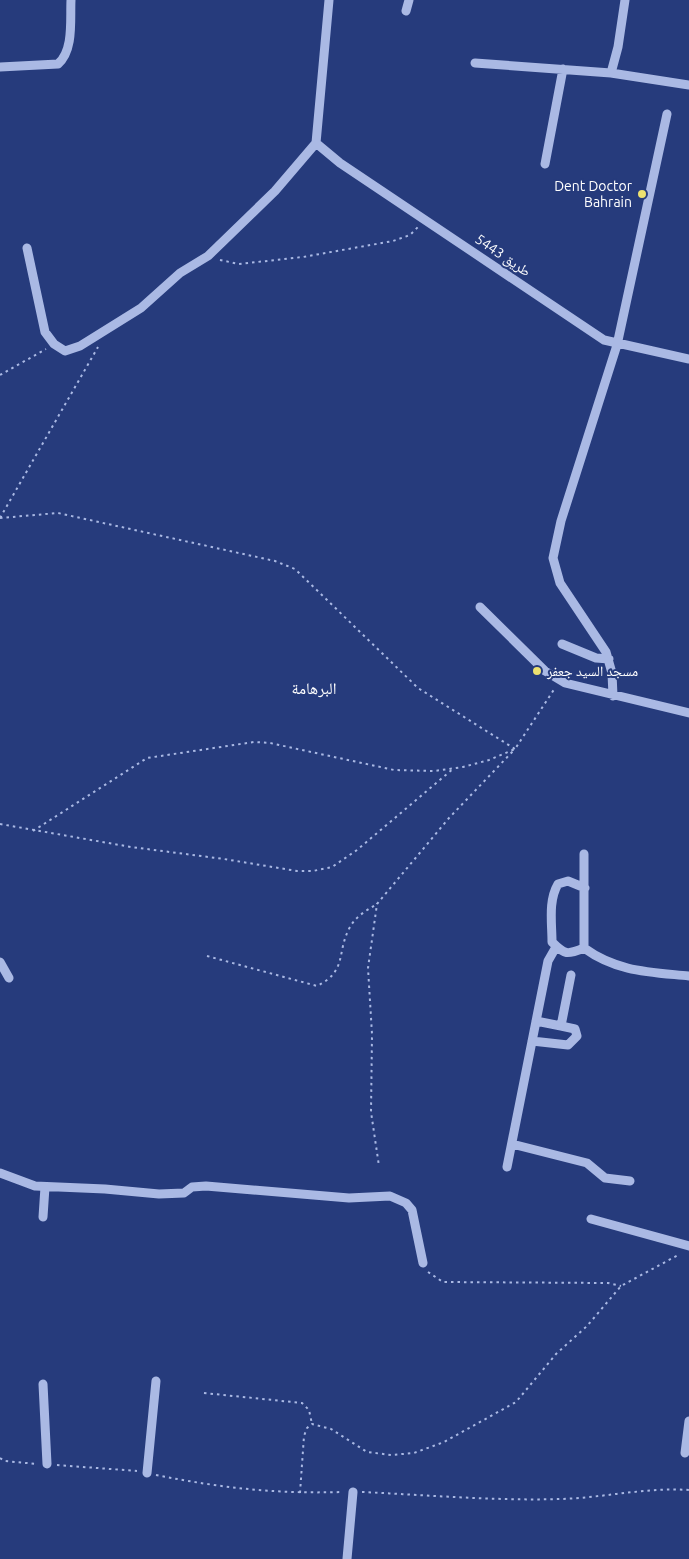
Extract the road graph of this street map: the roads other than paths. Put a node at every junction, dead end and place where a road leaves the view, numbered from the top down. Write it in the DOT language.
graph roads {
  1 [pos="71,0"];
  2 [pos="329,0"];
  3 [pos="408,0"];
  4 [pos="624,0"];
  5 [pos="406,11"];
  6 [pos="475,63"];
  7 [pos="0,67"];
  8 [pos="563,69"];
  9 [pos="611,73"];
  10 [pos="689,85"];
  11 [pos="667,114"];
  12 [pos="316,143"];
  13 [pos="545,164"];
  14 [pos="27,248"];
  15 [pos="617,345"];
  16 [pos="689,359"];
  17 [pos="480,607"];
  18 [pos="562,644"];
  19 [pos="609,659"];
  20 [pos="613,696"];
  21 [pos="689,713"];
  22 [pos="584,854"];
  23 [pos="585,888"];
  24 [pos="556,947"];
  25 [pos="584,948"];
  26 [pos="0,962"];
  27 [pos="570,975"];
  28 [pos="689,976"];
  29 [pos="9,978"];
  30 [pos="536,1021"];
  31 [pos="561,1026"];
  32 [pos="532,1041"];
  33 [pos="512,1144"];
  34 [pos="507,1167"];
  35 [pos="0,1173"];
  36 [pos="630,1181"];
  37 [pos="45,1187"];
  38 [pos="43,1217"];
  39 [pos="591,1219"];
  40 [pos="689,1246"];
  41 [pos="423,1263"];
  42 [pos="156,1381"];
  43 [pos="43,1384"];
  44 [pos="689,1420"];
  45 [pos="685,1453"];
  46 [pos="47,1464"];
  47 [pos="147,1473"];
  48 [pos="353,1492"];
  49 [pos="347,1559"];
  1 -- 7 [label="street"];
  2 -- 12 [label="street"];
  3 -- 5 [label="street"];
  4 -- 9 [label="street"];
  6 -- 8 [label="street"];
  8 -- 9 [label="street"];
  8 -- 13 [label="street"];
  9 -- 10 [label="street"];
  11 -- 15 [label="street"];
  12 -- 14 [label="street"];
  12 -- 15 [label="street, طريق 5443"];
  15 -- 16 [label="street, طريق 5443"];
  15 -- 19 [label="street"];
  17 -- 20 [label="street"];
  18 -- 19 [label="street"];
  19 -- 20 [label="street"];
  20 -- 21 [label="street"];
  22 -- 23 [label="street"];
  23 -- 24 [label="street"];
  23 -- 25 [label="street"];
  24 -- 25 [label="street"];
  24 -- 30 [label="street"];
  25 -- 28 [label="street"];
  26 -- 29 [label="street"];
  27 -- 31 [label="street"];
  30 -- 31 [label="street"];
  30 -- 32 [label="street"];
  31 -- 32 [label="street"];
  32 -- 33 [label="street"];
  33 -- 34 [label="street"];
  33 -- 36 [label="street"];
  35 -- 37 [label="street"];
  37 -- 38 [label="street"];
  37 -- 41 [label="street"];
  39 -- 40 [label="street"];
  42 -- 47 [label="street"];
  43 -- 46 [label="street"];
  44 -- 45 [label="street"];
  48 -- 49 [label="street"];
}
